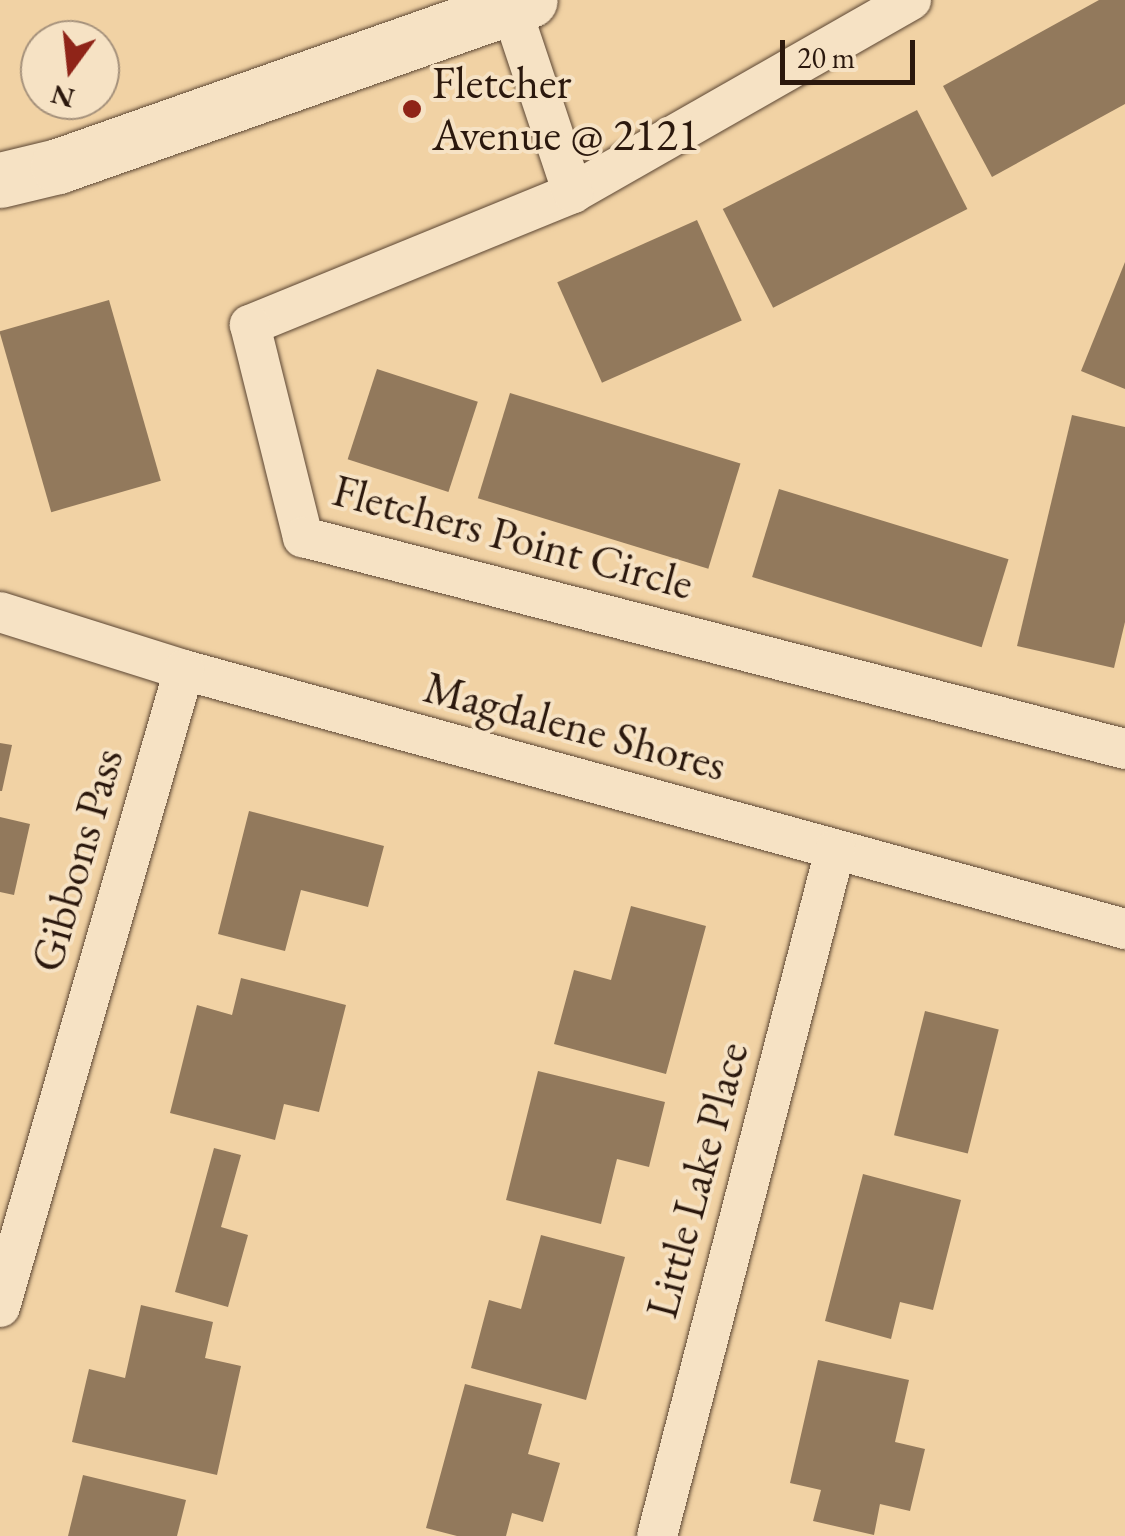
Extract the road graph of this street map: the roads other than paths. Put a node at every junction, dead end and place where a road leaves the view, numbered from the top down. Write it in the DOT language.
graph roads {
  1 [pos="910,0"];
  2 [pos="520,5"];
  3 [pos="0,180"];
  4 [pos="572,193"];
  5 [pos="0,612"];
  6 [pos="184,670"];
  7 [pos="1125,750"];
  8 [pos="834,850"];
  9 [pos="1125,929"];
  10 [pos="0,1308"];
  11 [pos="657,1536"];
  1 -- 4 [label="street, Fletchers Point Circle"];
  2 -- 3 [label="main road"];
  2 -- 4 [label="street"];
  4 -- 7 [label="street, Fletchers Point Circle"];
  5 -- 6 [label="street, Magdalene Shores"];
  6 -- 8 [label="street, Magdalene Shores"];
  6 -- 10 [label="street, Gibbons Pass"];
  8 -- 9 [label="street, Magdalene Shores"];
  8 -- 11 [label="street, Little Lake Place"];
}
